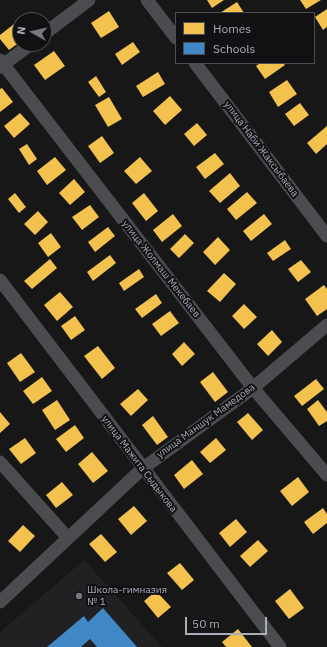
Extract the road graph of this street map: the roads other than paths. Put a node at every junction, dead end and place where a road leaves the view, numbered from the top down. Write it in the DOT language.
graph roads {
  1 [pos="89,0"];
  2 [pos="147,0"];
  3 [pos="52,28"];
  4 [pos="175,37"];
  5 [pos="19,52"];
  6 [pos="1,64"];
  7 [pos="196,64"];
  8 [pos="327,236"];
  9 [pos="0,280"];
  10 [pos="327,325"];
  11 [pos="253,388"];
  12 [pos="0,462"];
  13 [pos="142,468"];
  14 [pos="327,476"];
  15 [pos="68,538"];
  16 [pos="0,602"];
  17 [pos="280,647"];
  1 -- 3 [label="street"];
  2 -- 4 [label="street"];
  5 -- 6 [label="street"];
  6 -- 11 [label="street, улица Жолмаш Мекебаев"];
  7 -- 8 [label="street, улица Наби Жаксыбаева"];
  9 -- 13 [label="street, улица Мажита Сыдыкова"];
  10 -- 11 [label="street, улица Маншук Мамедова"];
  11 -- 13 [label="street, улица Маншук Мамедова"];
  11 -- 14 [label="street, улица Жолмаш Мекебаев"];
  12 -- 15 [label="street"];
  13 -- 15 [label="street, улица Маншук Мамедова"];
  13 -- 17 [label="street, улица Мажита Сыдыкова"];
  15 -- 16 [label="street, улица Маншук Мамедова"];
}
